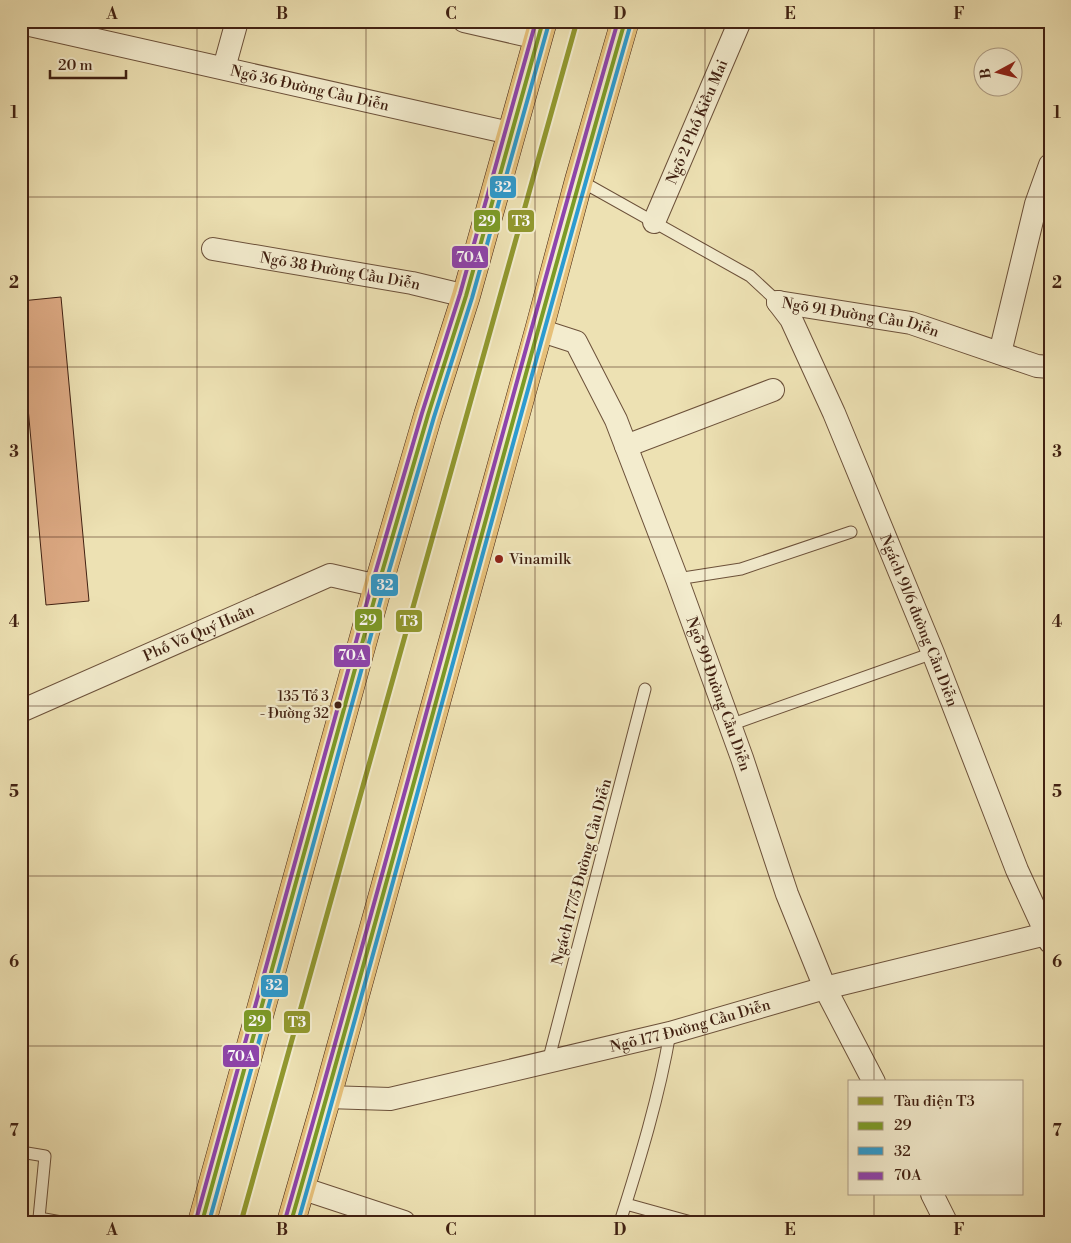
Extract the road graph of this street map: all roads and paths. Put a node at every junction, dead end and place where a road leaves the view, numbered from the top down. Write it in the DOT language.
graph roads {
  1 [pos="237,21"];
  2 [pos="464,21"];
  3 [pos="740,21"];
  4 [pos="21,23"];
  5 [pos="620,23"];
  6 [pos="540,30"];
  7 [pos="224,68"];
  8 [pos="510,133"];
  9 [pos="1050,166"];
  10 [pos="579,180"];
  11 [pos="654,222"];
  12 [pos="214,249"];
  13 [pos="466,296"];
  14 [pos="778,302"];
  15 [pos="539,330"];
  16 [pos="1000,353"];
  17 [pos="1050,367"];
  18 [pos="773,390"];
  19 [pos="626,446"];
  20 [pos="851,532"];
  21 [pos="677,579"];
  22 [pos="378,586"];
  23 [pos="933,653"];
  24 [pos="645,689"];
  25 [pos="21,710"];
  26 [pos="730,726"];
  27 [pos="1048,937"];
  28 [pos="825,988"];
  29 [pos="670,1033"];
  30 [pos="548,1062"];
  31 [pos="873,1080"];
  32 [pos="327,1098"];
  33 [pos="21,1152"];
  34 [pos="301,1188"];
  35 [pos="933,1196"];
  36 [pos="626,1204"];
  37 [pos="398,1221"];
  38 [pos="61,1222"];
  39 [pos="202,1222"];
  40 [pos="291,1222"];
  41 [pos="620,1222"];
  42 [pos="691,1222"];
  43 [pos="946,1222"];
  1 -- 7 [label="street"];
  2 -- 6 [label="street"];
  3 -- 11 [label="street, Ngõ 2 Phố Kiều Mai"];
  4 -- 7 [label="street, Ngõ 36 Đường Cầu Diễn"];
  5 -- 10 [label="highway"];
  6 -- 8 [label="highway"];
  7 -- 8 [label="street, Ngõ 36 Đường Cầu Diễn"];
  8 -- 13 [label="highway"];
  9 -- 16 [label="street"];
  10 -- 11 [label="lane, Ngõ 91 Đường Cầu Diễn"];
  10 -- 15 [label="highway"];
  11 -- 14 [label="lane, Ngõ 91 Đường Cầu Diễn"];
  12 -- 13 [label="street, Ngõ 38 Đường Cầu Diễn"];
  13 -- 22 [label="highway"];
  14 -- 16 [label="street, Ngõ 91 Đường Cầu Diễn"];
  14 -- 23 [label="street, Ngách 91/6 đường Cầu Diễn"];
  15 -- 19 [label="street, Ngõ 99 Đường Cầu Diễn"];
  15 -- 32 [label="highway"];
  16 -- 17 [label="street, Ngõ 91 Đường Cầu Diễn"];
  18 -- 19 [label="street"];
  19 -- 21 [label="street, Ngõ 99 Đường Cầu Diễn"];
  20 -- 21 [label="lane"];
  21 -- 26 [label="street, Ngõ 99 Đường Cầu Diễn"];
  22 -- 25 [label="street, Phố Võ Quý Huân"];
  22 -- 39 [label="highway"];
  23 -- 26 [label="lane"];
  23 -- 27 [label="street, Ngách 91/6 đường Cầu Diễn"];
  24 -- 30 [label="lane, Ngách 177/5 Đường Cầu Diễn"];
  26 -- 28 [label="street, Ngõ 99 Đường Cầu Diễn"];
  27 -- 28 [label="street, Ngõ 177 Đường Cầu Diễn"];
  28 -- 29 [label="street, Ngõ 177 Đường Cầu Diễn"];
  28 -- 31 [label="street, Ngõ 99 Đường Cầu Diễn"];
  29 -- 30 [label="street, Ngõ 177 Đường Cầu Diễn"];
  29 -- 36 [label="lane"];
  30 -- 32 [label="street, Ngõ 177 Đường Cầu Diễn"];
  32 -- 34 [label="highway"];
  33 -- 38 [label="lane"];
  34 -- 37 [label="street"];
  34 -- 40 [label="highway"];
  35 -- 43 [label="street"];
  36 -- 41 [label="lane"];
  36 -- 42 [label="lane"];
}
